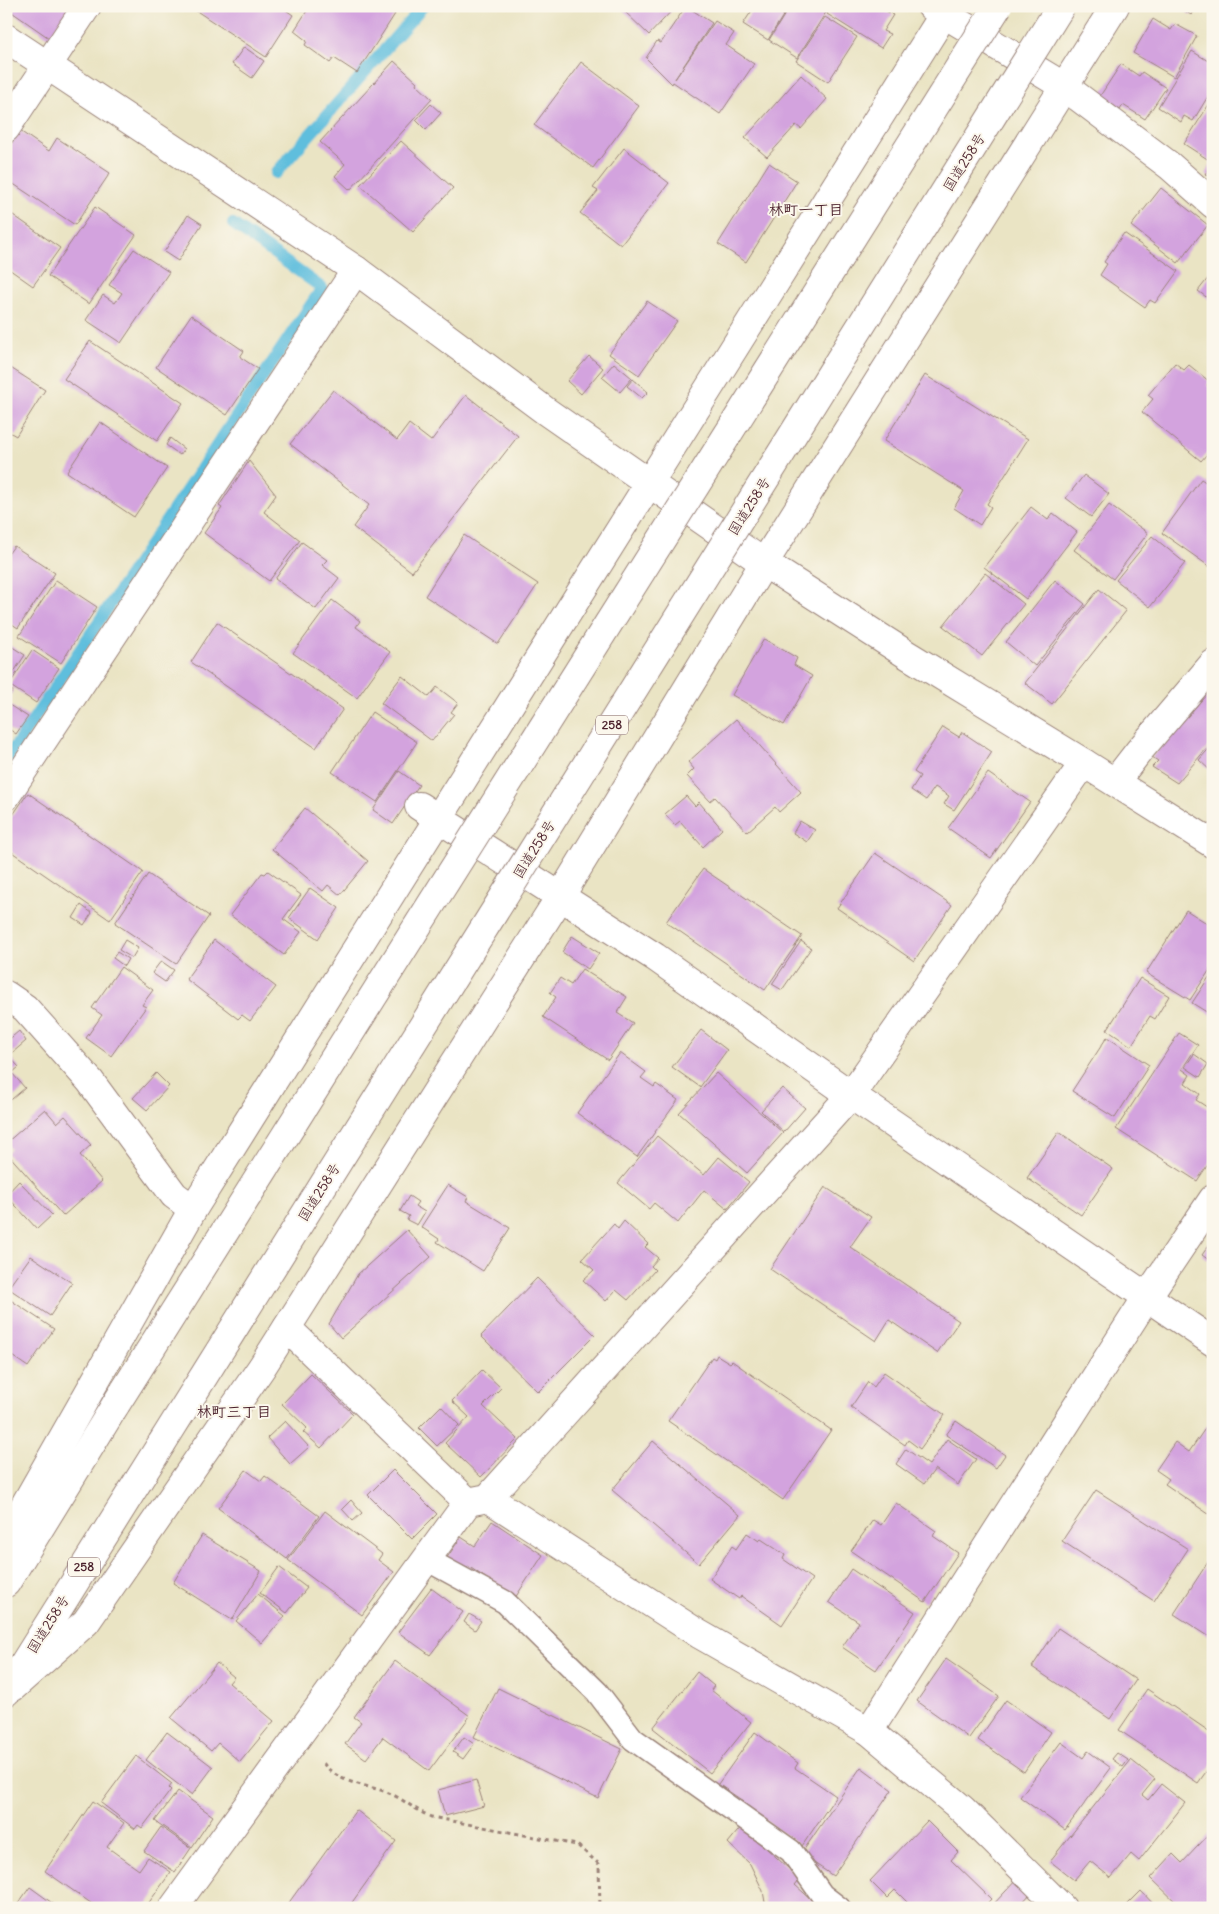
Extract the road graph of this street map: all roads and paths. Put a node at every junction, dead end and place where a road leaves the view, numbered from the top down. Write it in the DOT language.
graph roads {
  1 [pos="87,6"];
  2 [pos="998,6"];
  3 [pos="1061,6"];
  4 [pos="1115,6"];
  5 [pos="941,9"];
  6 [pos="6,38"];
  7 [pos="48,65"];
  8 [pos="1065,87"];
  9 [pos="6,128"];
  10 [pos="1213,204"];
  11 [pos="356,270"];
  12 [pos="649,483"];
  13 [pos="764,563"];
  14 [pos="1213,664"];
  15 [pos="1084,763"];
  16 [pos="1115,782"];
  17 [pos="6,796"];
  18 [pos="428,812"];
  19 [pos="1213,844"];
  20 [pos="560,896"];
  21 [pos="6,995"];
  22 [pos="851,1095"];
  23 [pos="1213,1199"];
  24 [pos="193,1208"];
  25 [pos="1147,1297"];
  26 [pos="287,1328"];
  27 [pos="1213,1342"];
  28 [pos="478,1500"];
  29 [pos="6,1538"];
  30 [pos="426,1559"];
  31 [pos="6,1583"];
  32 [pos="6,1692"];
  33 [pos="869,1731"];
  34 [pos="297,1737"];
  35 [pos="173,1908"];
  36 [pos="600,1908"];
  37 [pos="838,1908"];
  38 [pos="1062,1908"];
  1 -- 7 [label="main road"];
  2 -- 31 [label="main road, bridge"];
  3 -- 32 [label="main road, 国道258号 / 258, bridge"];
  4 -- 8 [label="main road"];
  5 -- 8 [label="main road"];
  5 -- 12 [label="main road"];
  6 -- 7 [label="main road"];
  7 -- 9 [label="main road"];
  7 -- 11 [label="main road"];
  8 -- 10 [label="main road"];
  8 -- 13 [label="main road"];
  11 -- 12 [label="main road"];
  11 -- 17 [label="main road"];
  12 -- 13 [label="main road"];
  12 -- 18 [label="main road"];
  13 -- 15 [label="main road"];
  13 -- 20 [label="main road"];
  14 -- 16 [label="main road"];
  15 -- 16 [label="main road"];
  15 -- 22 [label="main road"];
  16 -- 19 [label="main road"];
  18 -- 20 [label="main road"];
  18 -- 24 [label="main road"];
  20 -- 22 [label="main road"];
  20 -- 26 [label="main road"];
  21 -- 24 [label="main road"];
  22 -- 25 [label="main road"];
  22 -- 28 [label="main road"];
  23 -- 25 [label="main road"];
  24 -- 29 [label="main road"];
  25 -- 27 [label="main road"];
  25 -- 33 [label="main road"];
  26 -- 28 [label="main road"];
  26 -- 32 [label="main road"];
  28 -- 30 [label="main road"];
  28 -- 33 [label="main road"];
  30 -- 34 [label="main road"];
  30 -- 37 [label="lane"];
  33 -- 38 [label="main road"];
  34 -- 35 [label="main road"];
  34 -- 36 [label="path"];
}
